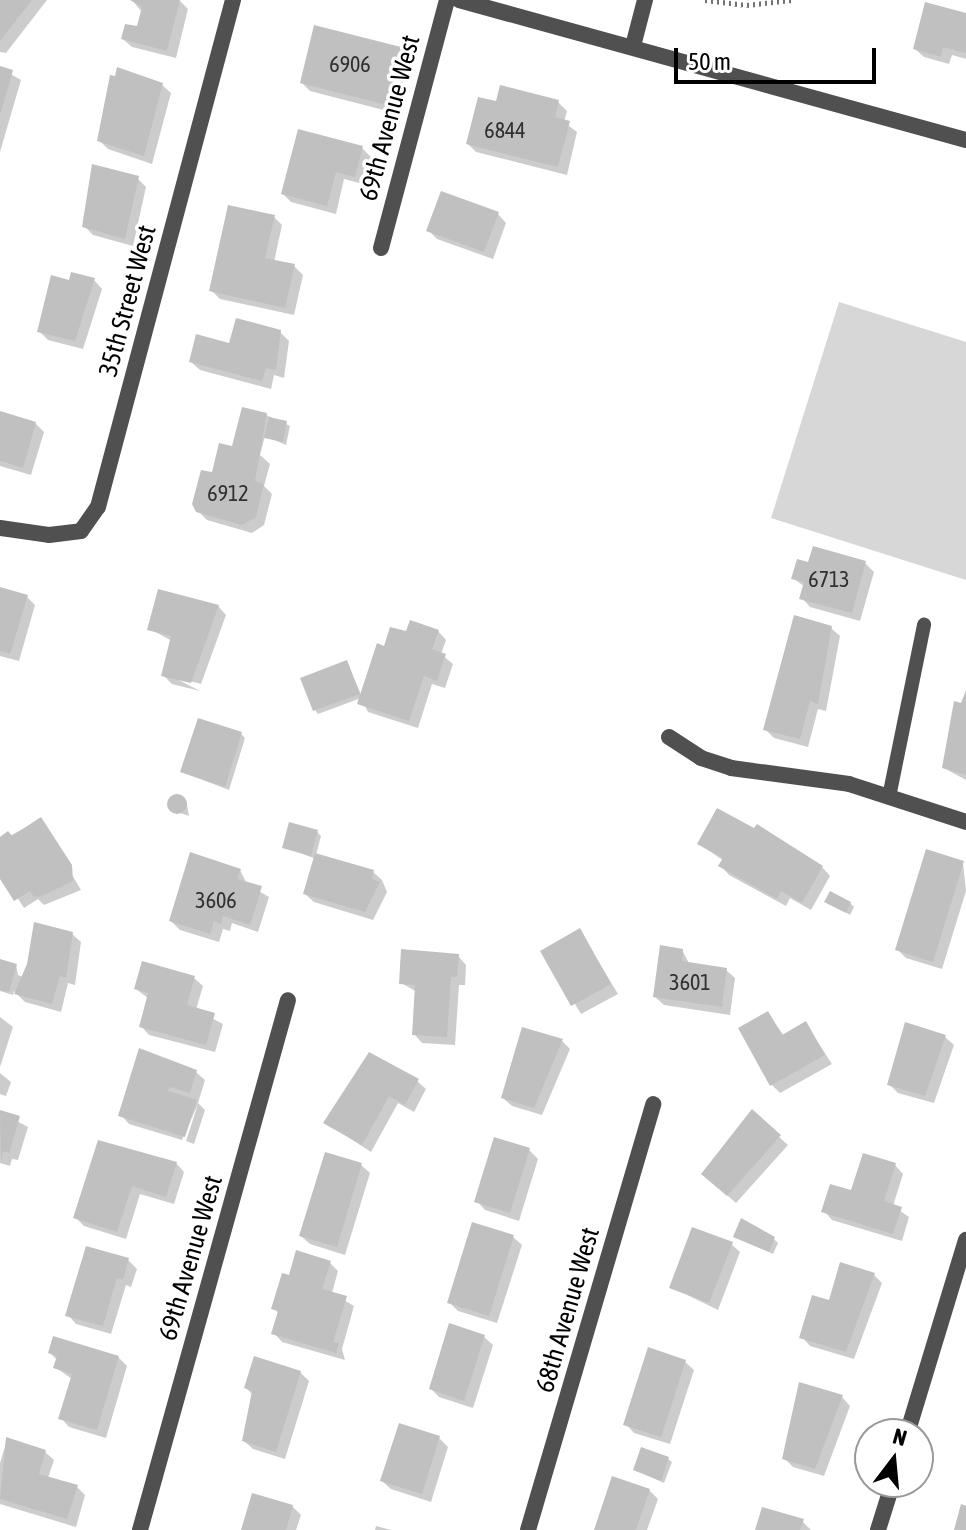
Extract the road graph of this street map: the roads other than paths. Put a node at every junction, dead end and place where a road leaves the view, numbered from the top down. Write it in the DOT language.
graph roads {
  1 [pos="233,0"];
  2 [pos="447,0"];
  3 [pos="459,0"];
  4 [pos="645,0"];
  5 [pos="633,46"];
  6 [pos="966,140"];
  7 [pos="381,248"];
  8 [pos="0,528"];
  9 [pos="924,625"];
  10 [pos="669,737"];
  11 [pos="889,797"];
  12 [pos="966,822"];
  13 [pos="288,1000"];
  14 [pos="653,1104"];
  15 [pos="966,1240"];
  16 [pos="912,1418"];
  17 [pos="888,1498"];
  18 [pos="140,1530"];
  19 [pos="528,1530"];
  20 [pos="878,1530"];
  1 -- 8 [label="street, 35th Street West"];
  2 -- 7 [label="street, 69th Avenue West"];
  3 -- 5 [label="street"];
  4 -- 5 [label="street"];
  5 -- 6 [label="street"];
  9 -- 11 [label="lane"];
  10 -- 11 [label="street"];
  11 -- 12 [label="street"];
  13 -- 18 [label="street, 69th Avenue West"];
  14 -- 19 [label="street, 68th Avenue West"];
  15 -- 16 [label="street"];
  17 -- 20 [label="street"];
}
